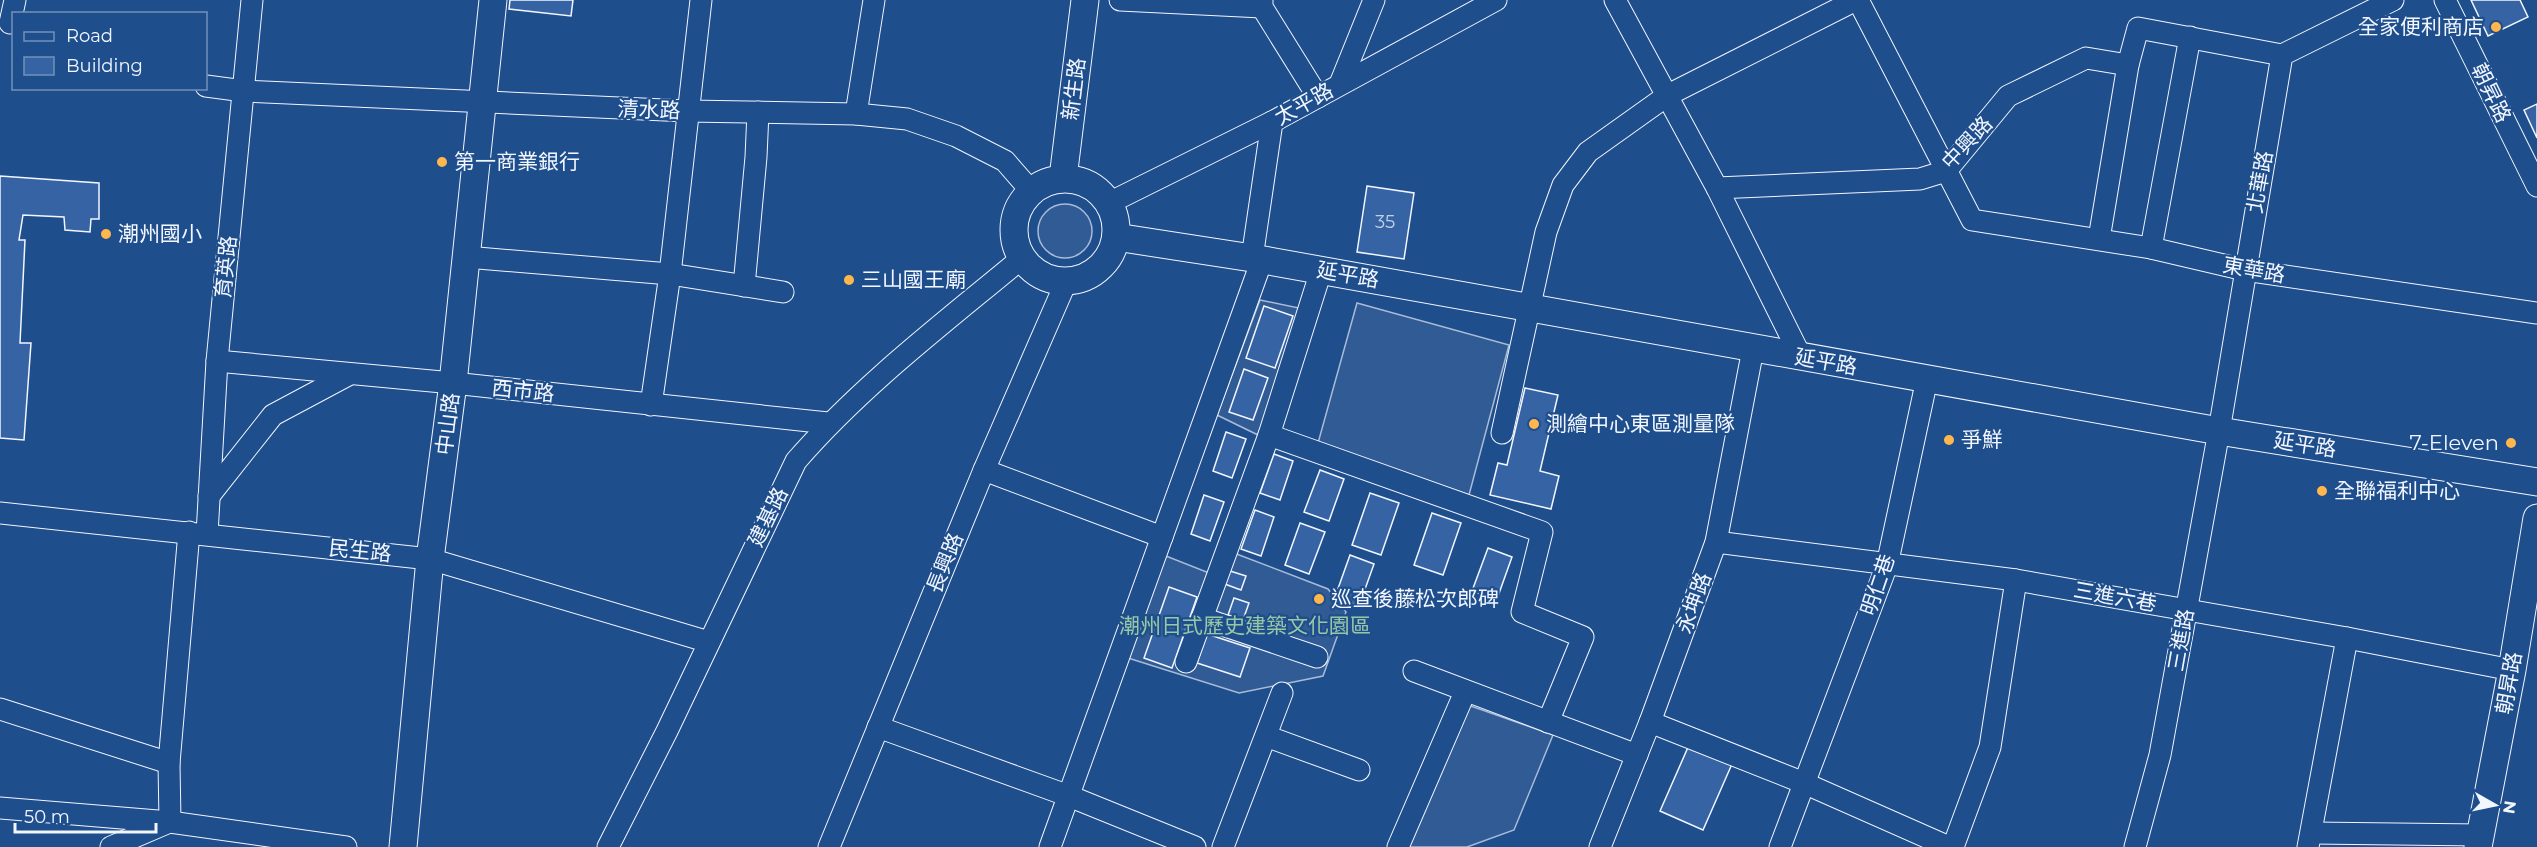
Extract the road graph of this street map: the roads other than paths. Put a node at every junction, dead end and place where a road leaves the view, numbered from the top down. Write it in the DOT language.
graph roads {
  1 [pos="15,0"];
  2 [pos="252,0"];
  3 [pos="493,0"];
  4 [pos="701,0"];
  5 [pos="874,0"];
  6 [pos="1085,0"];
  7 [pos="1120,0"];
  8 [pos="1374,0"];
  9 [pos="1496,0"];
  10 [pos="1615,0"];
  11 [pos="1857,0"];
  12 [pos="2393,0"];
  13 [pos="2445,0"];
  14 [pos="1262,4"];
  15 [pos="8,22"];
  16 [pos="2190,37"];
  17 [pos="2282,55"];
  18 [pos="2128,65"];
  19 [pos="1340,84"];
  20 [pos="207,86"];
  21 [pos="244,92"];
  22 [pos="1668,95"];
  23 [pos="1318,97"];
  24 [pos="481,104"];
  25 [pos="687,111"];
  26 [pos="758,112"];
  27 [pos="856,114"];
  28 [pos="1272,122"];
  29 [pos="1946,171"];
  30 [pos="1064,178"];
  31 [pos="2537,186"];
  32 [pos="1717,188"];
  33 [pos="1032,191"];
  34 [pos="1109,203"];
  35 [pos="1116,237"];
  36 [pos="2098,239"];
  37 [pos="2151,248"];
  38 [pos="466,257"];
  39 [pos="1022,258"];
  40 [pos="1257,259"];
  41 [pos="2245,270"];
  42 [pos="1321,271"];
  43 [pos="670,274"];
  44 [pos="1066,282"];
  45 [pos="744,286"];
  46 [pos="783,292"];
  47 [pos="1528,308"];
  48 [pos="2537,313"];
  49 [pos="1753,349"];
  50 [pos="1801,357"];
  51 [pos="217,361"];
  52 [pos="348,375"];
  53 [pos="1927,379"];
  54 [pos="453,383"];
  55 [pos="651,405"];
  56 [pos="828,423"];
  57 [pos="2219,431"];
  58 [pos="1502,433"];
  59 [pos="1269,435"];
  60 [pos="984,470"];
  61 [pos="2537,482"];
  62 [pos="210,496"];
  63 [pos="0,513"];
  64 [pos="2537,518"];
  65 [pos="198,533"];
  66 [pos="1162,537"];
  67 [pos="1716,542"];
  68 [pos="430,560"];
  69 [pos="1887,565"];
  70 [pos="2016,580"];
  71 [pos="2187,609"];
  72 [pos="1202,618"];
  73 [pos="2347,638"];
  74 [pos="710,642"];
  75 [pos="1317,657"];
  76 [pos="1186,662"];
  77 [pos="2512,670"];
  78 [pos="1414,671"];
  79 [pos="1466,692"];
  80 [pos="1282,693"];
  81 [pos="0,709"];
  82 [pos="1548,722"];
  83 [pos="1650,722"];
  84 [pos="878,727"];
  85 [pos="1266,736"];
  86 [pos="1637,755"];
  87 [pos="169,763"];
  88 [pos="1359,770"];
  89 [pos="1804,783"];
  90 [pos="1069,796"];
  91 [pos="0,808"];
  92 [pos="170,822"];
  93 [pos="246,840"];
  94 [pos="2310,840"];
  95 [pos="2479,841"];
  96 [pos="111,847"];
  97 [pos="346,847"];
  98 [pos="403,847"];
  99 [pos="608,847"];
  100 [pos="830,847"];
  101 [pos="1050,847"];
  102 [pos="1195,847"];
  103 [pos="1223,847"];
  104 [pos="1398,847"];
  105 [pos="1600,847"];
  106 [pos="1780,847"];
  107 [pos="1951,847"];
  108 [pos="2135,847"];
  1 -- 15 [label="street"];
  2 -- 21 [label="street, 育英路"];
  3 -- 24 [label="main road, 中山路"];
  4 -- 25 [label="street"];
  5 -- 27 [label="street"];
  6 -- 30 [label="main road, 新生路"];
  7 -- 14 [label="street"];
  8 -- 19 [label="street"];
  9 -- 19 [label="street, 太平路"];
  10 -- 22 [label="street"];
  11 -- 22 [label="street"];
  11 -- 29 [label="street"];
  12 -- 17 [label="street"];
  13 -- 31 [label="street, 朝昇路"];
  14 -- 23 [label="street"];
  16 -- 17 [label="street"];
  16 -- 18 [label="street"];
  16 -- 37 [label="street"];
  17 -- 41 [label="street, 北華路"];
  18 -- 29 [label="street, 中興路"];
  18 -- 36 [label="street"];
  19 -- 23 [label="street, 太平路"];
  20 -- 21 [label="street, 清水路"];
  21 -- 24 [label="street, 清水路"];
  21 -- 51 [label="street, 育英路"];
  22 -- 32 [label="street"];
  22 -- 47 [label="street"];
  23 -- 28 [label="street, 太平路"];
  24 -- 25 [label="street, 清水路"];
  24 -- 38 [label="main road, 中山路"];
  25 -- 26 [label="street, 清水路"];
  25 -- 43 [label="street"];
  26 -- 27 [label="street, 清水路"];
  26 -- 45 [label="street"];
  27 -- 33 [label="street, 清水路"];
  28 -- 34 [label="street, 太平路"];
  28 -- 40 [label="street"];
  29 -- 32 [label="street, 中興路"];
  29 -- 36 [label="street, 東華路"];
  30 -- 33 [label="main road"];
  30 -- 34 [label="main road"];
  32 -- 50 [label="street"];
  33 -- 39 [label="main road"];
  34 -- 35 [label="main road"];
  35 -- 40 [label="main road, 延平路"];
  35 -- 44 [label="main road"];
  36 -- 37 [label="street, 東華路"];
  37 -- 41 [label="street, 東華路"];
  38 -- 43 [label="street"];
  38 -- 54 [label="main road, 中山路"];
  39 -- 44 [label="main road"];
  39 -- 56 [label="street, 建基路"];
  40 -- 42 [label="main road, 延平路"];
  40 -- 66 [label="street"];
  41 -- 48 [label="street, 東華路"];
  41 -- 57 [label="street, 北華路"];
  42 -- 47 [label="main road, 延平路"];
  42 -- 59 [label="street"];
  43 -- 45 [label="street"];
  43 -- 55 [label="street"];
  44 -- 60 [label="street, 長興路"];
  45 -- 46 [label="street"];
  47 -- 49 [label="main road, 延平路"];
  47 -- 58 [label="street"];
  49 -- 50 [label="main road, 延平路"];
  49 -- 67 [label="street, 永坤路"];
  50 -- 53 [label="main road, 延平路"];
  51 -- 52 [label="street, 西市路"];
  51 -- 62 [label="street, 育英路"];
  52 -- 54 [label="street, 西市路"];
  52 -- 62 [label="street"];
  53 -- 57 [label="main road, 延平路"];
  53 -- 69 [label="street, 明仁巷"];
  54 -- 55 [label="street, 西市路"];
  54 -- 68 [label="main road, 中山路"];
  55 -- 56 [label="street, 西市路"];
  56 -- 74 [label="street, 建基路"];
  57 -- 61 [label="main road, 延平路"];
  57 -- 71 [label="street, 三進路"];
  59 -- 72 [label="street"];
  59 -- 82 [label="street"];
  60 -- 66 [label="street"];
  60 -- 84 [label="street, 長興路"];
  62 -- 65 [label="street, 育英路"];
  63 -- 65 [label="street, 民生路"];
  64 -- 77 [label="main road, 朝昇路"];
  65 -- 68 [label="street, 民生路"];
  65 -- 87 [label="street, 育英路"];
  66 -- 90 [label="street"];
  67 -- 69 [label="street, 三進六巷"];
  67 -- 83 [label="street, 永坤路"];
  68 -- 74 [label="street, 民生路"];
  68 -- 98 [label="main road, 中山路"];
  69 -- 70 [label="street, 三進六巷"];
  69 -- 89 [label="street, 明仁巷"];
  70 -- 71 [label="street, 三進六巷"];
  70 -- 107 [label="street"];
  71 -- 73 [label="street, 三進六巷"];
  71 -- 108 [label="street, 三進路"];
  72 -- 75 [label="street"];
  72 -- 76 [label="street"];
  73 -- 77 [label="street, 三進六巷"];
  73 -- 94 [label="street"];
  74 -- 99 [label="street, 建基路"];
  77 -- 95 [label="main road, 朝昇路"];
  78 -- 79 [label="street"];
  79 -- 82 [label="street"];
  79 -- 104 [label="street"];
  80 -- 85 [label="street"];
  81 -- 87 [label="street"];
  82 -- 86 [label="street"];
  83 -- 86 [label="street, 永坤路"];
  83 -- 89 [label="street"];
  84 -- 90 [label="street"];
  84 -- 100 [label="street, 長興路"];
  85 -- 88 [label="street"];
  85 -- 103 [label="street"];
  86 -- 105 [label="street, 永坤路"];
  87 -- 92 [label="street, 育英路"];
  89 -- 106 [label="street, 明仁巷"];
  89 -- 107 [label="street"];
  90 -- 101 [label="street"];
  90 -- 102 [label="street"];
  91 -- 92 [label="street"];
  92 -- 93 [label="street"];
  92 -- 96 [label="street"];
  93 -- 97 [label="street"];
  94 -- 95 [label="street"];
}
